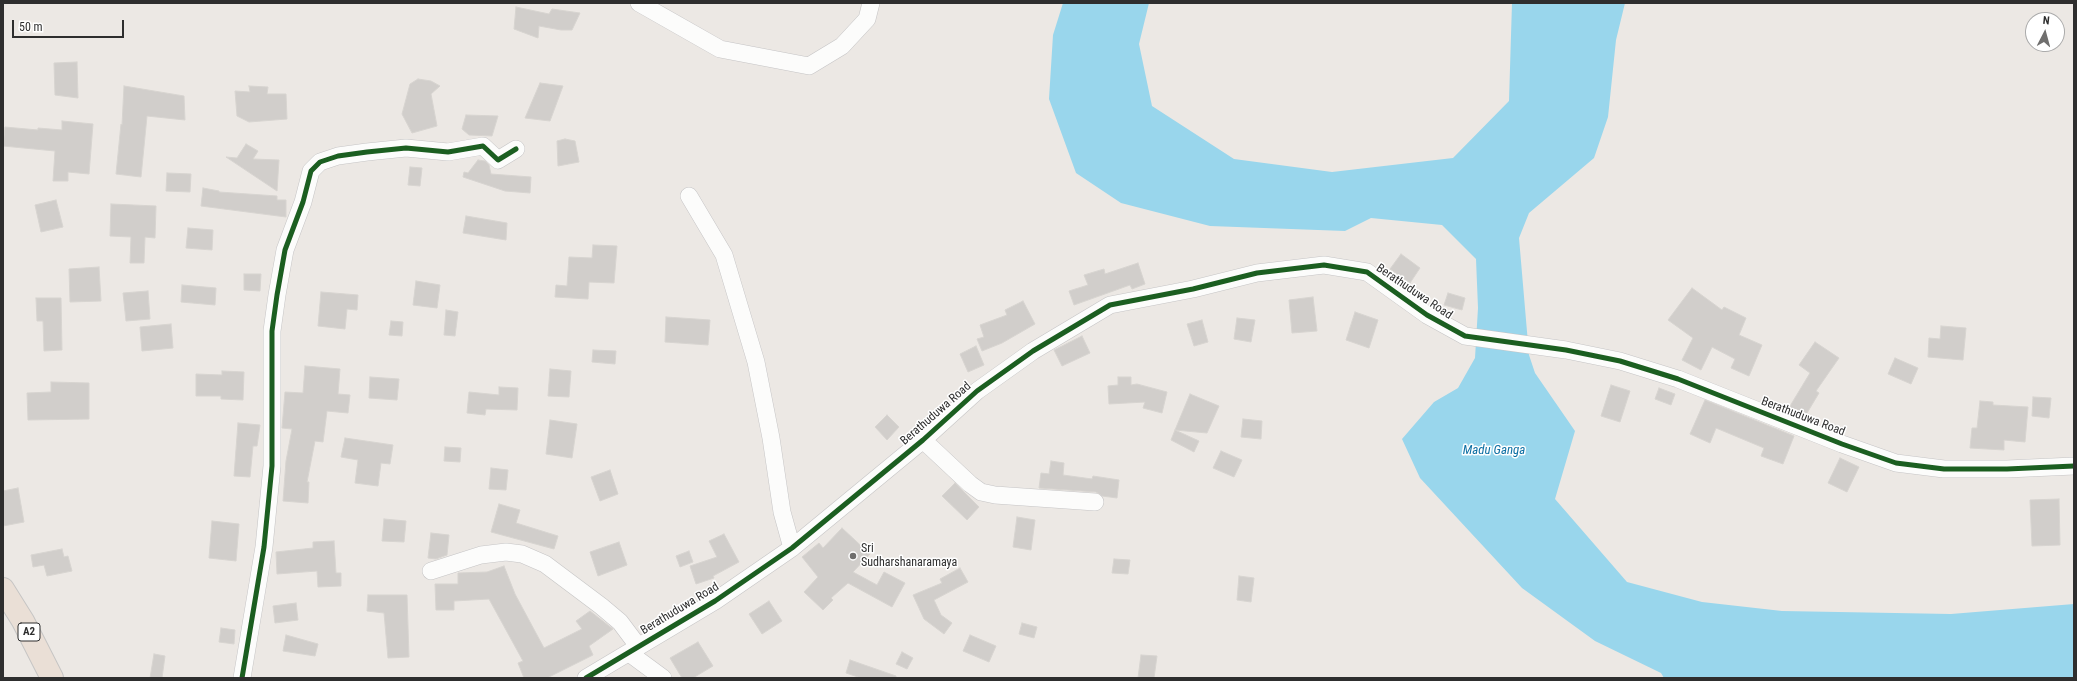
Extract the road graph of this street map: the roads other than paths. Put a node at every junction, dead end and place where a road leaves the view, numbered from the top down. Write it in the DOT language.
graph roads {
  1 [pos="639,3"];
  2 [pos="871,3"];
  3 [pos="516,149"];
  4 [pos="689,196"];
  5 [pos="923,440"];
  6 [pos="2074,466"];
  7 [pos="1095,502"];
  8 [pos="792,548"];
  9 [pos="431,571"];
  10 [pos="3,589"];
  11 [pos="634,650"];
  12 [pos="52,678"];
  13 [pos="242,678"];
  14 [pos="586,678"];
  15 [pos="663,678"];
  1 -- 2 [label="street"];
  3 -- 13 [label="street"];
  4 -- 8 [label="street"];
  5 -- 6 [label="street, Berathuduwa Road"];
  5 -- 7 [label="street"];
  5 -- 8 [label="street, Berathuduwa Road"];
  8 -- 11 [label="street, Berathuduwa Road"];
  9 -- 11 [label="street"];
  10 -- 12 [label="highway, A2"];
  11 -- 14 [label="street, Berathuduwa Road"];
  11 -- 15 [label="street"];
}
